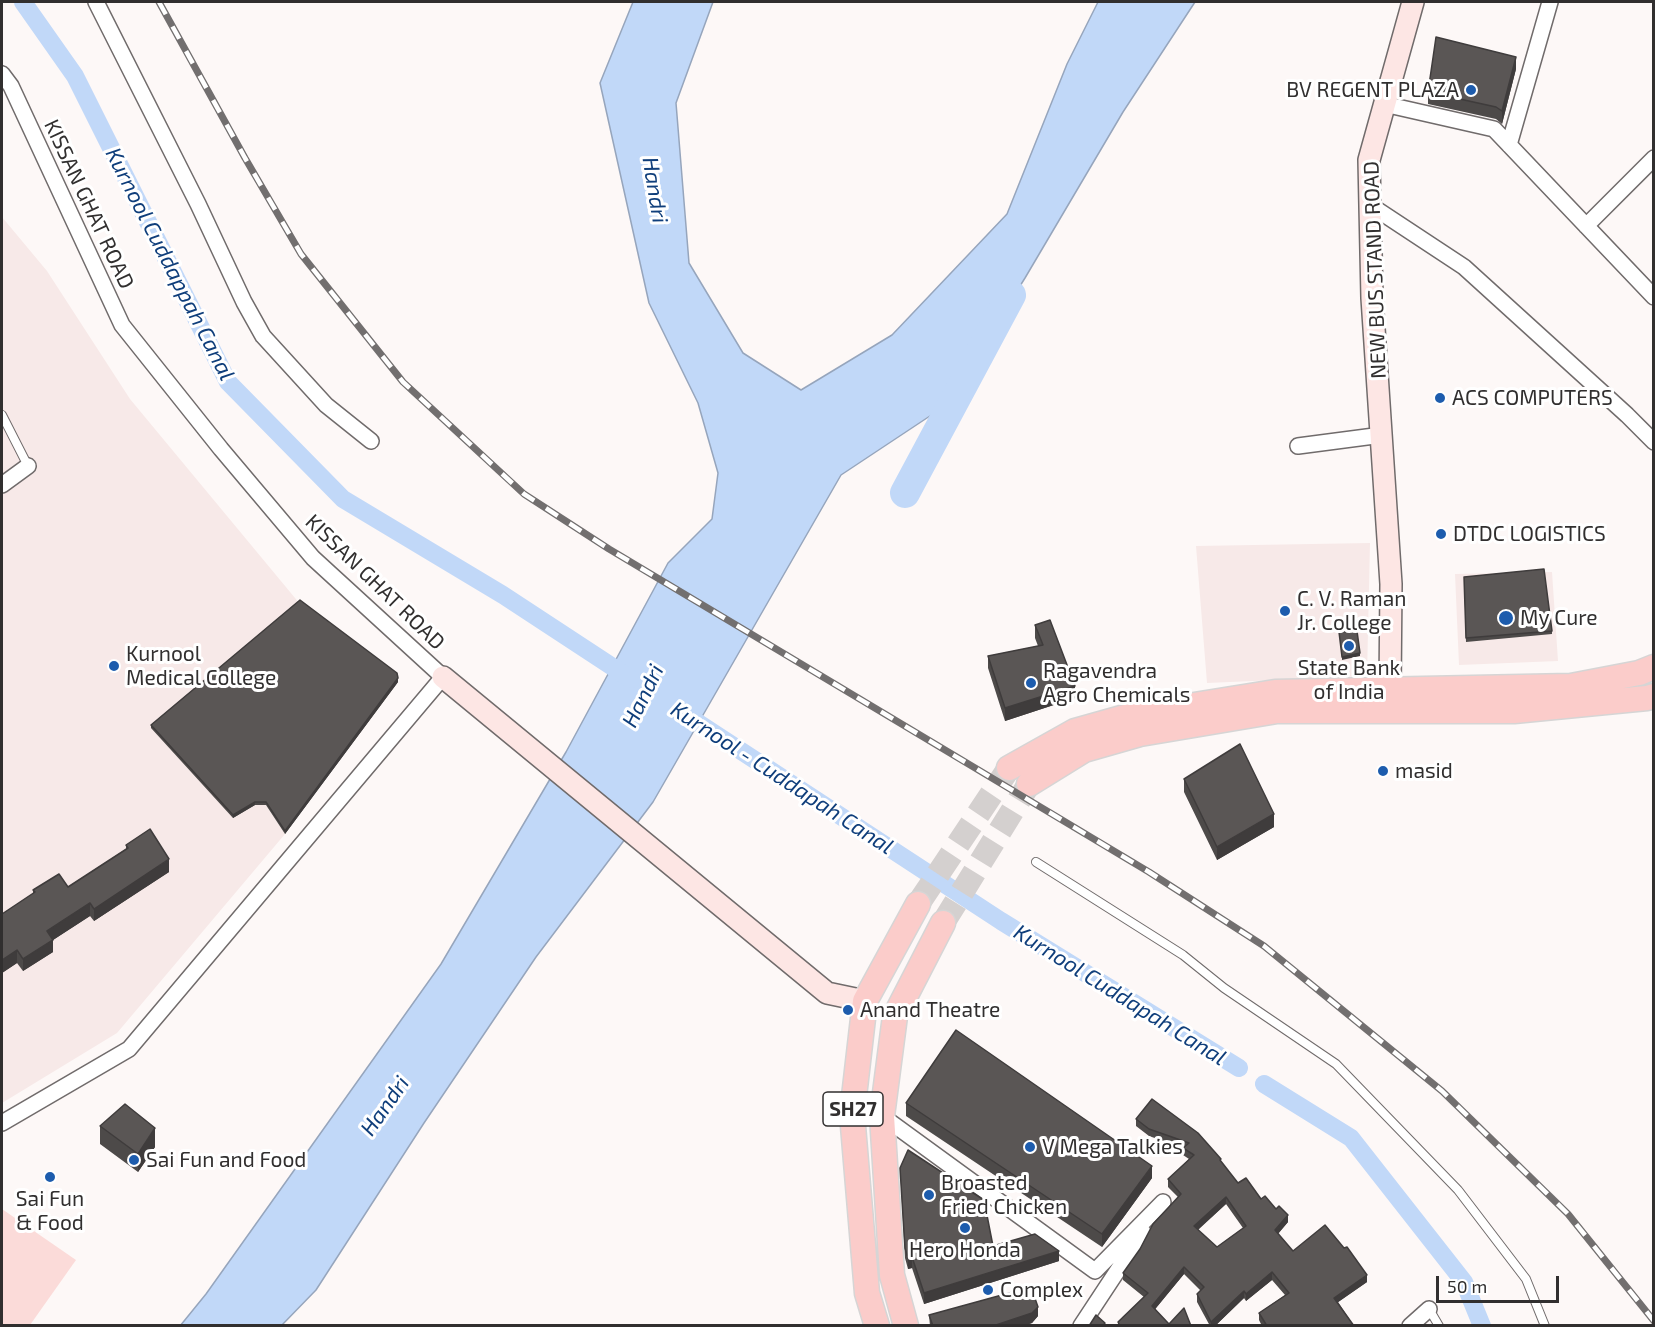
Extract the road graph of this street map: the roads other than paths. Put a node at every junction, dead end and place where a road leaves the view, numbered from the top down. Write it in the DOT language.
graph roads {
  1 [pos="96,2"];
  2 [pos="1413,2"];
  3 [pos="1550,2"];
  4 [pos="2,74"];
  5 [pos="1384,104"];
  6 [pos="1509,145"];
  7 [pos="1653,158"];
  8 [pos="1370,205"];
  9 [pos="1586,226"];
  10 [pos="1653,297"];
  11 [pos="2,415"];
  12 [pos="1382,435"];
  13 [pos="371,441"];
  14 [pos="1653,442"];
  15 [pos="1298,446"];
  16 [pos="28,466"];
  17 [pos="2,484"];
  18 [pos="1653,667"];
  19 [pos="443,676"];
  20 [pos="1653,696"];
  21 [pos="1388,700"];
  22 [pos="1009,768"];
  23 [pos="1029,784"];
  24 [pos="1036,862"];
  25 [pos="918,904"];
  26 [pos="943,923"];
  27 [pos="865,1001"];
  28 [pos="882,1116"];
  29 [pos="2,1123"];
  30 [pos="1429,1309"];
  31 [pos="877,1326"];
  32 [pos="906,1326"];
  33 [pos="1081,1326"];
  34 [pos="1410,1326"];
  35 [pos="1439,1326"];
  36 [pos="1545,1326"];
  1 -- 13 [label="street"];
  2 -- 5 [label="main road, NEW BUS STAND ROAD"];
  3 -- 6 [label="street"];
  4 -- 19 [label="street, KISSAN GHAT ROAD"];
  5 -- 6 [label="street"];
  5 -- 8 [label="main road, NEW BUS STAND ROAD"];
  6 -- 9 [label="street"];
  7 -- 9 [label="street"];
  8 -- 12 [label="main road, NEW BUS STAND ROAD"];
  8 -- 14 [label="street"];
  9 -- 10 [label="street"];
  11 -- 16 [label="lane"];
  12 -- 15 [label="street"];
  12 -- 21 [label="main road, NEW BUS STAND ROAD"];
  16 -- 17 [label="street"];
  18 -- 21 [label="main road"];
  19 -- 27 [label="main road"];
  19 -- 29 [label="street, KISSAN GHAT ROAD"];
  20 -- 21 [label="main road"];
  21 -- 22 [label="main road"];
  21 -- 23 [label="main road"];
  24 -- 36 [label="lane"];
  25 -- 27 [label="main road, SH27"];
  26 -- 28 [label="main road, SH27"];
  27 -- 31 [label="main road, SH27"];
  28 -- 32 [label="main road, SH27"];
  28 -- 33 [label="street"];
  30 -- 34 [label="street"];
  30 -- 35 [label="lane"];
}
